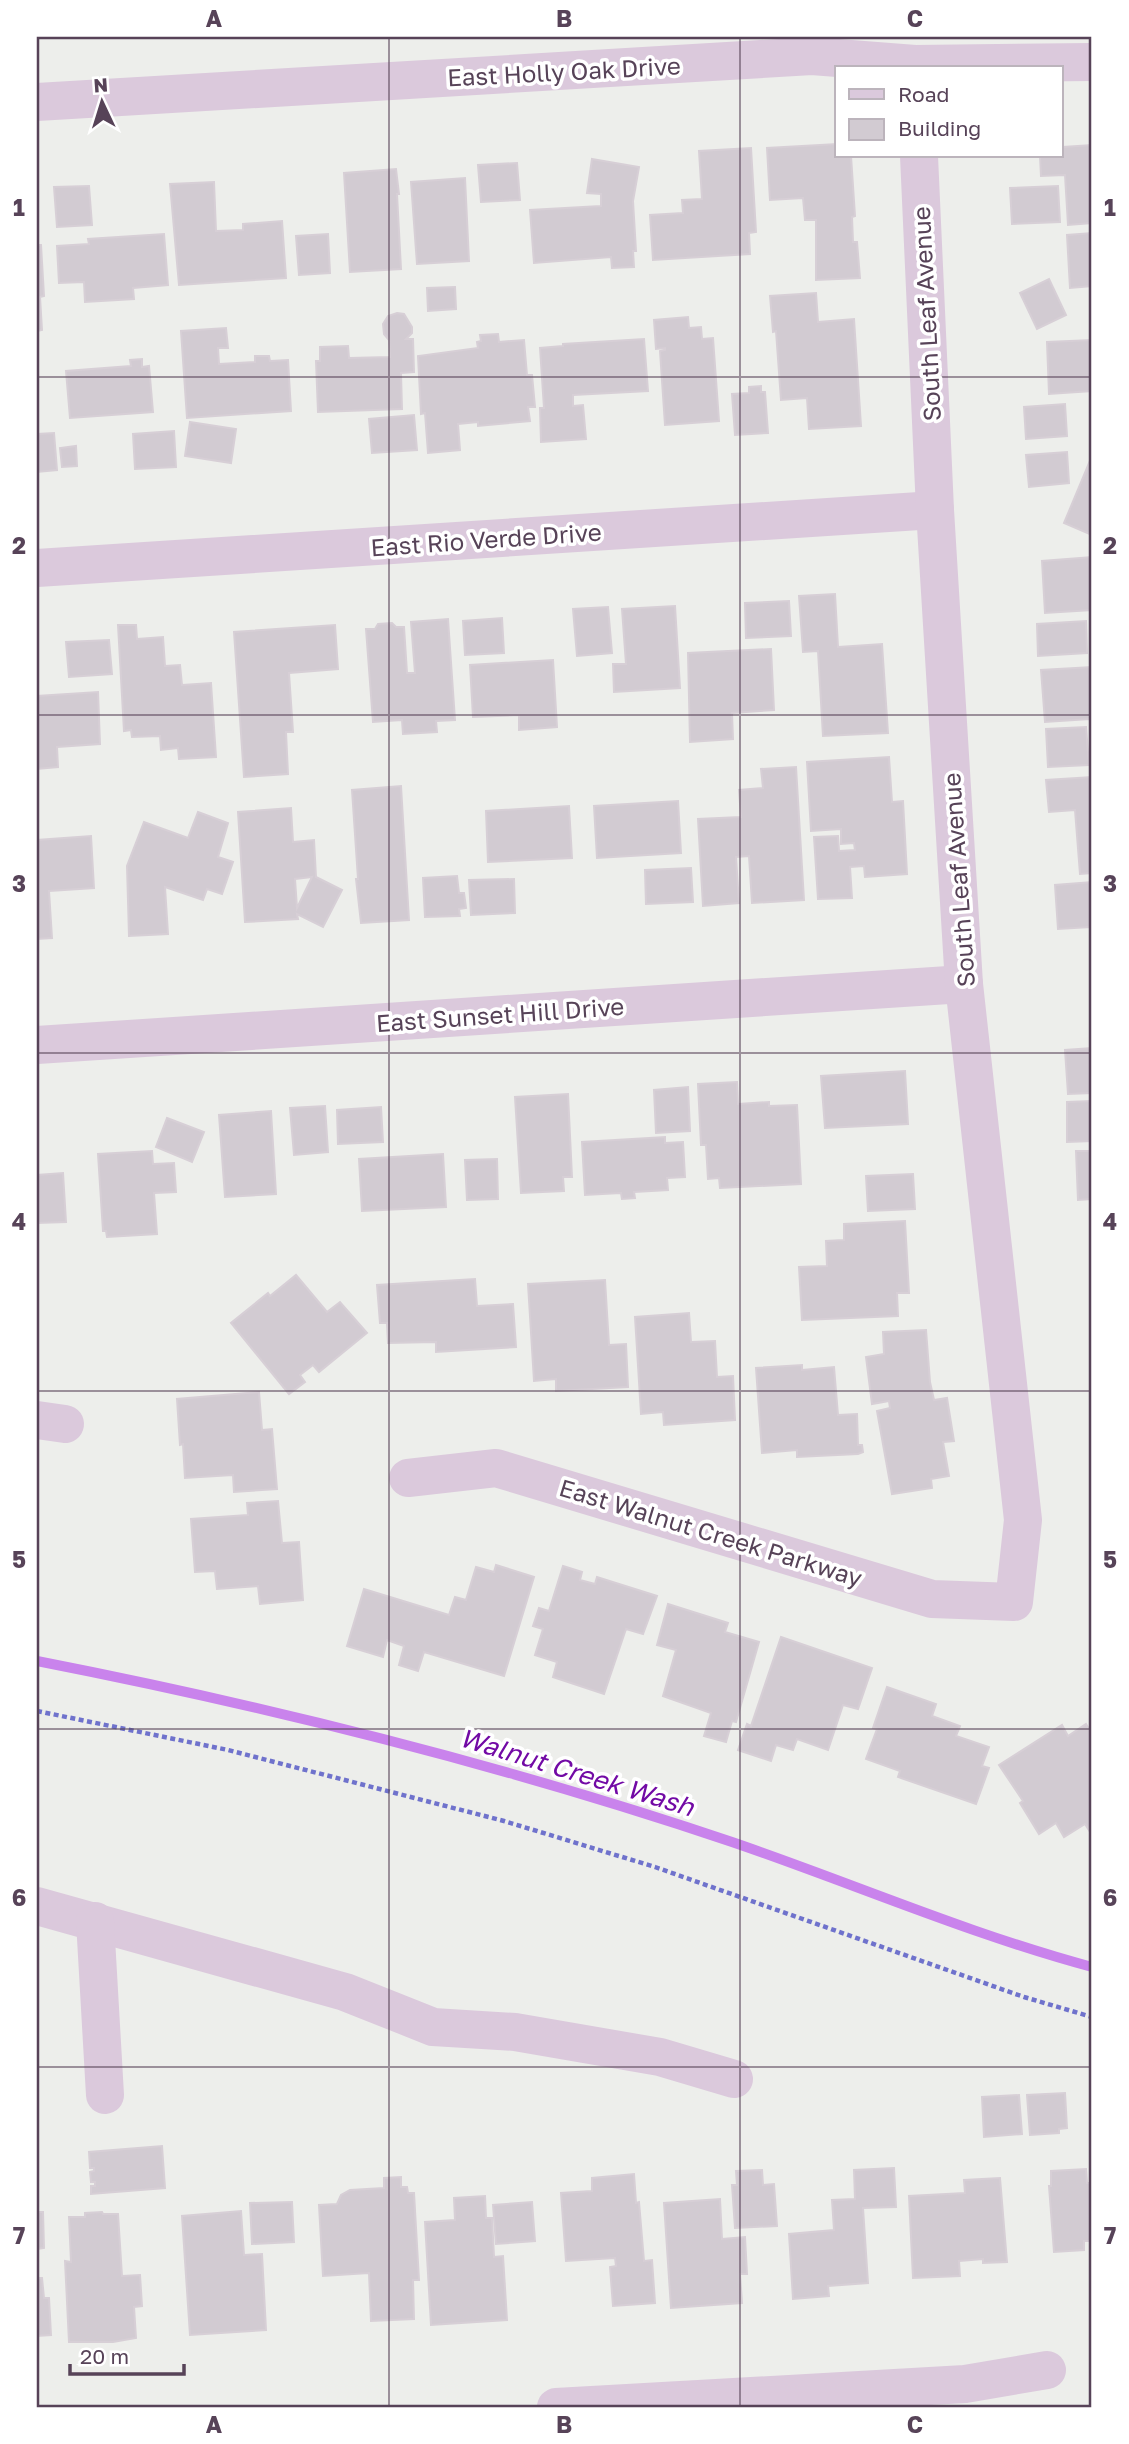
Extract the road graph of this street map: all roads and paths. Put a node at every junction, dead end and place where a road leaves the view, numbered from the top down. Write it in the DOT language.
graph roads {
  1 [pos="1092,62"];
  2 [pos="915,66"];
  3 [pos="37,102"];
  4 [pos="919,158"];
  5 [pos="935,510"];
  6 [pos="37,568"];
  7 [pos="964,984"];
  8 [pos="37,1045"];
  9 [pos="408,1478"];
  10 [pos="1014,1602"];
  11 [pos="37,1712"];
  12 [pos="37,1906"];
  13 [pos="95,1921"];
  14 [pos="1092,2017"];
  15 [pos="734,2079"];
  16 [pos="105,2095"];
  17 [pos="1046,2370"];
  18 [pos="555,2407"];
  1 -- 2 [label="street, East Holly Oak Drive"];
  2 -- 3 [label="street, East Holly Oak Drive"];
  4 -- 5 [label="street, South Leaf Avenue"];
  5 -- 6 [label="street, East Rio Verde Drive"];
  5 -- 7 [label="street, South Leaf Avenue"];
  7 -- 8 [label="street, East Sunset Hill Drive"];
  7 -- 10 [label="street, South Leaf Avenue"];
  9 -- 10 [label="street, East Walnut Creek Parkway"];
  11 -- 14 [label="path"];
  12 -- 13 [label="street"];
  13 -- 15 [label="street"];
  13 -- 16 [label="street"];
  17 -- 18 [label="street"];
}
